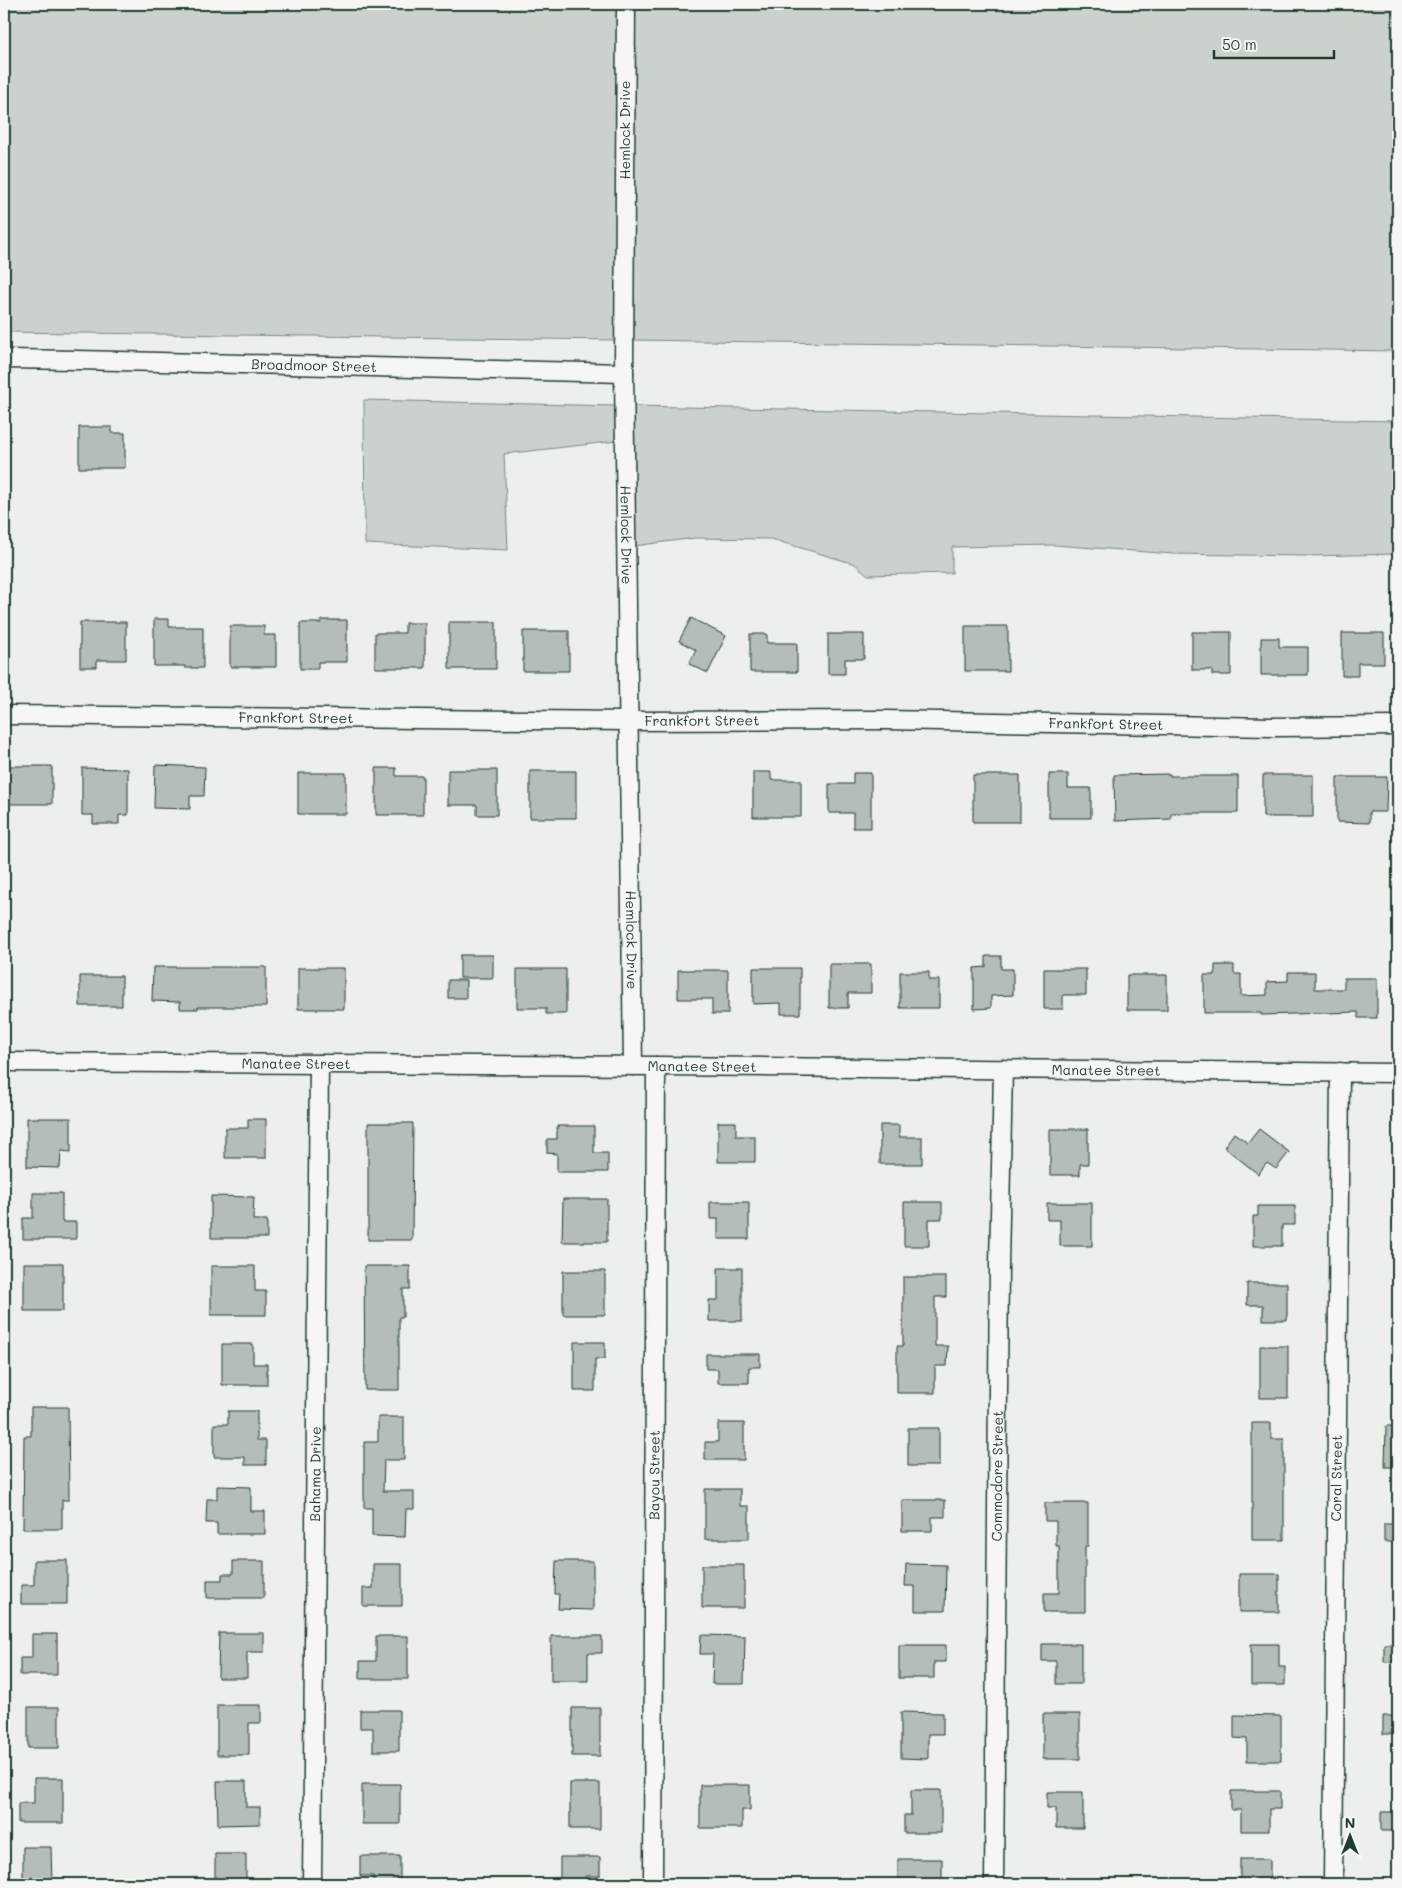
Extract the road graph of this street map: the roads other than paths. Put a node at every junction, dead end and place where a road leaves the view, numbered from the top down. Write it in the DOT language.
graph roads {
  1 [pos="626,4"];
  2 [pos="4,359"];
  3 [pos="624,373"];
  4 [pos="4,715"];
  5 [pos="627,721"];
  6 [pos="1398,726"];
  7 [pos="4,1062"];
  8 [pos="319,1064"];
  9 [pos="633,1066"];
  10 [pos="656,1066"];
  11 [pos="1003,1069"];
  12 [pos="1340,1072"];
  13 [pos="1398,1073"];
  14 [pos="312,1884"];
  15 [pos="653,1884"];
  16 [pos="994,1884"];
  17 [pos="1333,1884"];
  1 -- 3 [label="street, Hemlock Drive"];
  2 -- 3 [label="street, Broadmoor Street"];
  3 -- 5 [label="street, Hemlock Drive"];
  4 -- 5 [label="street, Frankfort Street"];
  5 -- 6 [label="street, Frankfort Street"];
  5 -- 9 [label="street, Hemlock Drive"];
  7 -- 8 [label="street, Manatee Street"];
  8 -- 9 [label="street, Manatee Street"];
  8 -- 14 [label="street, Bahama Drive"];
  9 -- 10 [label="street, Manatee Street"];
  10 -- 11 [label="street, Manatee Street"];
  10 -- 15 [label="street, Bayou Street"];
  11 -- 12 [label="street, Manatee Street"];
  11 -- 16 [label="street, Commodore Street"];
  12 -- 13 [label="street, Manatee Street"];
  12 -- 17 [label="street, Coral Street"];
}
